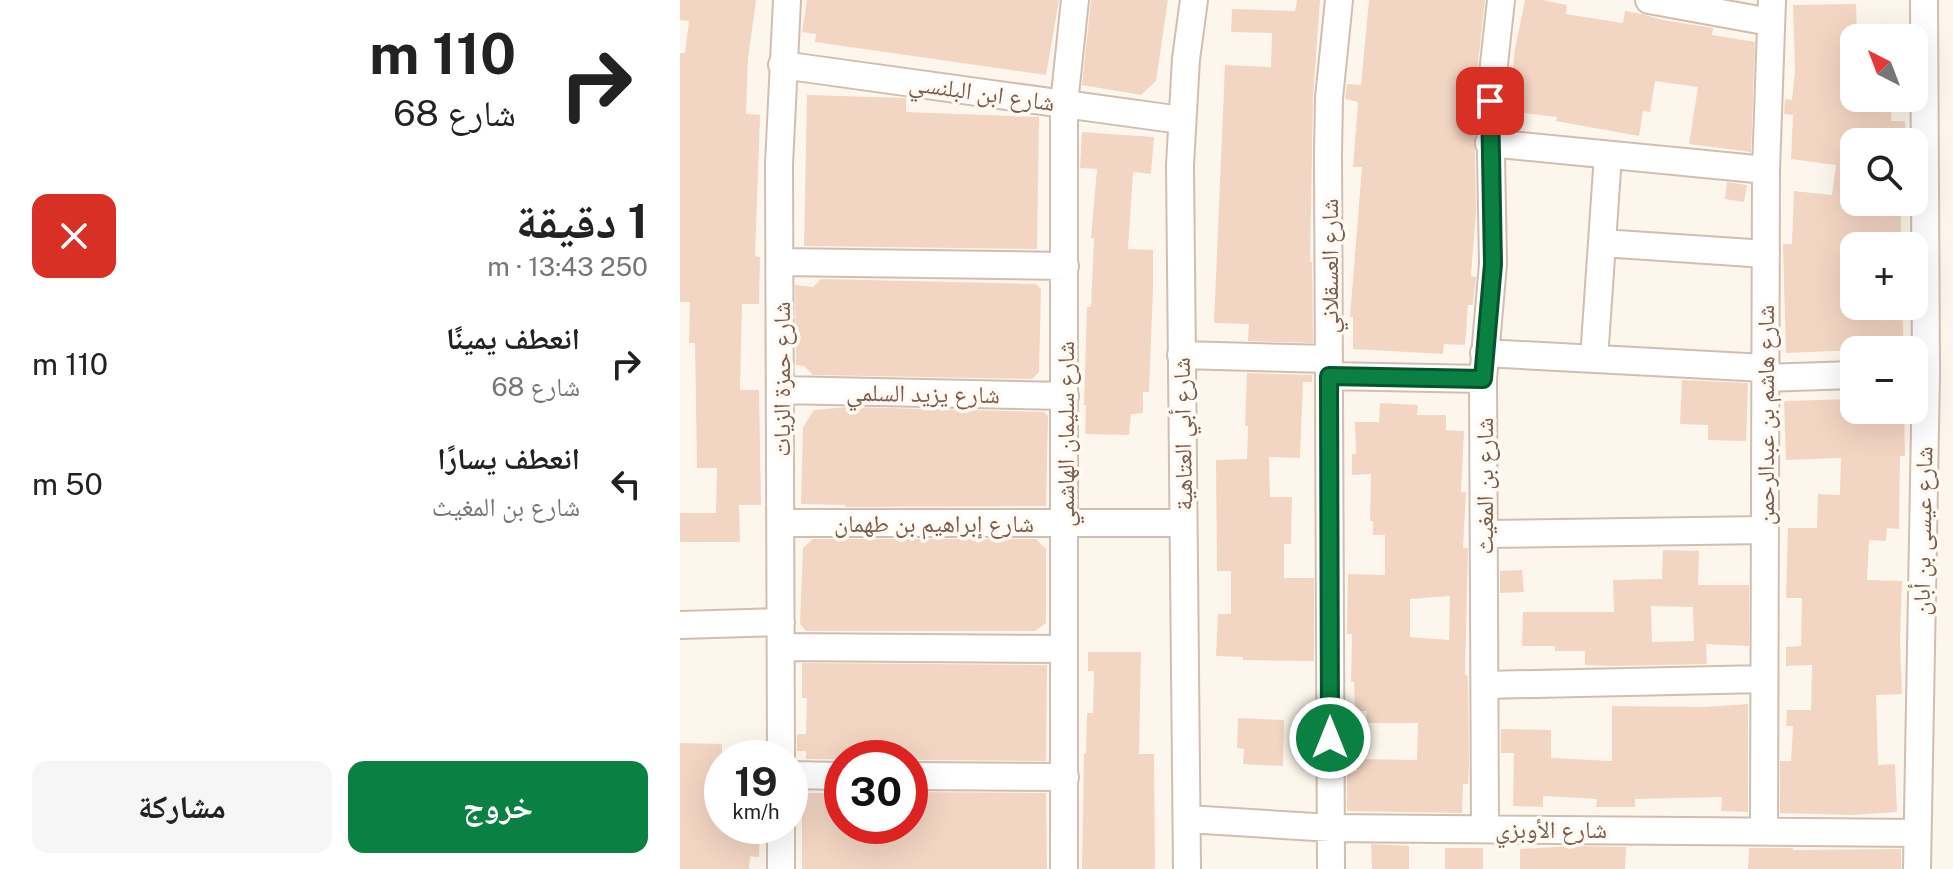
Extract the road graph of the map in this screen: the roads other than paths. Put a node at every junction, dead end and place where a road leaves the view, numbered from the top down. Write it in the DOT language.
graph roads {
  1 [pos="787,0"];
  2 [pos="1075,0"];
  3 [pos="1194,0"];
  4 [pos="1339,0"];
  5 [pos="1501,0"];
  6 [pos="1649,0"];
  7 [pos="1924,0"];
  8 [pos="1771,11"];
  9 [pos="782,65"];
  10 [pos="1064,104"];
  11 [pos="1181,120"];
  12 [pos="1489,143"];
  13 [pos="1608,155"];
  14 [pos="1766,170"];
  15 [pos="1602,243"];
  16 [pos="1766,254"];
  17 [pos="780,262"];
  18 [pos="1065,266"];
  19 [pos="1920,336"];
  20 [pos="1181,355"];
  21 [pos="1594,359"];
  22 [pos="1484,366"];
  23 [pos="1329,368"];
  24 [pos="1765,373"];
  25 [pos="1840,375"];
  26 [pos="781,390"];
  27 [pos="1065,396"];
  28 [pos="1920,424"];
  29 [pos="781,523"];
  30 [pos="1064,523"];
  31 [pos="1183,523"];
  32 [pos="1765,530"];
  33 [pos="1484,534"];
  34 [pos="680,625"];
  35 [pos="781,635"];
  36 [pos="1064,649"];
  37 [pos="1764,679"];
  38 [pos="1485,685"];
  39 [pos="781,740"];
  40 [pos="928,776"];
  41 [pos="1065,777"];
  42 [pos="1187,819"];
  43 [pos="1331,828"];
  44 [pos="1485,829"];
  45 [pos="1764,831"];
  46 [pos="1916,833"];
  47 [pos="781,844"];
  48 [pos="781,869"];
  49 [pos="1064,869"];
  50 [pos="1187,869"];
  51 [pos="1331,869"];
  52 [pos="1917,869"];
  1 -- 9 [label="street, شارع حمزة الزيات"];
  2 -- 10 [label="street, شارع سليمان الهاشمي"];
  3 -- 11 [label="street, شارع أبي العتاهية"];
  4 -- 23 [label="street, شارع العسقلاني"];
  5 -- 12 [label="street, شارع بن المغيث"];
  6 -- 8 [label="street"];
  7 -- 19 [label="street, شارع عيسى بن أبان"];
  8 -- 14 [label="street, شارع هاشم بن عبدالرحمن"];
  9 -- 10 [label="street, شارع ابن البلنسي"];
  9 -- 17 [label="street, شارع حمزة الزيات"];
  10 -- 11 [label="street, شارع ابن البلنسي"];
  10 -- 18 [label="street, شارع سليمان الهاشمي"];
  11 -- 20 [label="street, شارع أبي العتاهية"];
  12 -- 13 [label="street"];
  12 -- 22 [label="street, شارع بن المغيث"];
  13 -- 14 [label="street"];
  13 -- 15 [label="street"];
  14 -- 16 [label="street, شارع هاشم بن عبدالرحمن"];
  15 -- 16 [label="street"];
  15 -- 21 [label="street"];
  16 -- 24 [label="street, شارع هاشم بن عبدالرحمن"];
  17 -- 18 [label="street"];
  17 -- 26 [label="street, شارع حمزة الزيات"];
  18 -- 27 [label="street, شارع سليمان الهاشمي"];
  20 -- 23 [label="street"];
  20 -- 31 [label="street, شارع أبي العتاهية"];
  21 -- 22 [label="street"];
  21 -- 24 [label="street"];
  22 -- 23 [label="street"];
  22 -- 33 [label="street, شارع بن المغيث"];
  23 -- 43 [label="street, شارع العسقلاني"];
  24 -- 25 [label="street"];
  24 -- 32 [label="street, شارع هاشم بن عبدالرحمن"];
  26 -- 27 [label="street, شارع يزيد السلمي"];
  26 -- 29 [label="street, شارع حمزة الزيات"];
  27 -- 30 [label="street, شارع سليمان الهاشمي"];
  28 -- 46 [label="street, شارع عيسى بن أبان"];
  29 -- 30 [label="street, شارع إبراهيم بن طهمان"];
  29 -- 35 [label="street, شارع حمزة الزيات"];
  30 -- 31 [label="street, شارع إبراهيم بن طهمان"];
  30 -- 36 [label="street, شارع سليمان الهاشمي"];
  31 -- 42 [label="street, شارع أبي العتاهية"];
  32 -- 33 [label="street"];
  32 -- 37 [label="street, شارع هاشم بن عبدالرحمن"];
  33 -- 38 [label="street, شارع بن المغيث"];
  34 -- 35 [label="street"];
  35 -- 36 [label="street"];
  35 -- 39 [label="street, شارع حمزة الزيات"];
  36 -- 41 [label="street, شارع سليمان الهاشمي"];
  37 -- 38 [label="street"];
  37 -- 45 [label="street, شارع هاشم بن عبدالرحمن"];
  38 -- 44 [label="street, شارع بن المغيث"];
  40 -- 41 [label="street"];
  41 -- 49 [label="street, شارع سليمان الهاشمي"];
  42 -- 43 [label="street, شارع الأوبزي"];
  42 -- 50 [label="street, شارع أبي العتاهية"];
  43 -- 44 [label="street, شارع الأوبزي"];
  43 -- 51 [label="street, شارع العسقلاني"];
  44 -- 45 [label="street, شارع الأوبزي"];
  45 -- 46 [label="street, شارع الأوبزي"];
  46 -- 52 [label="street, شارع عيسى بن أبان"];
  47 -- 48 [label="street"];
}
